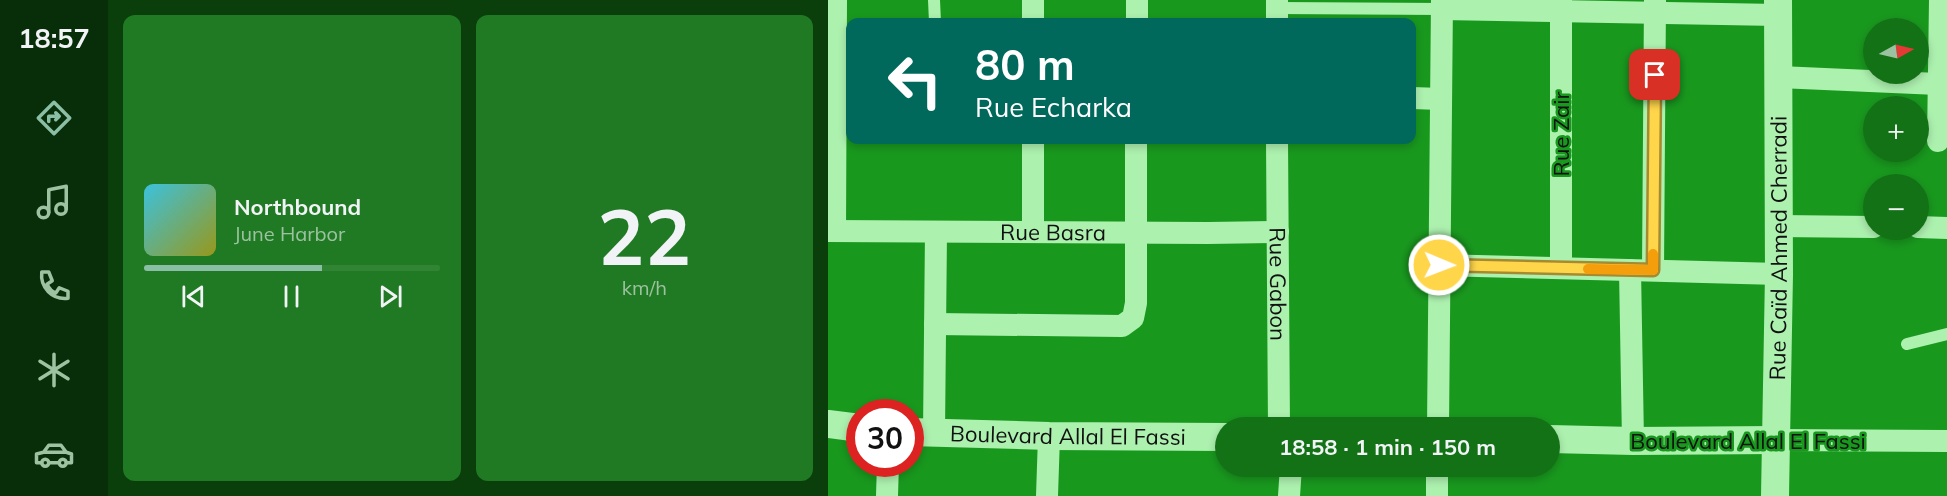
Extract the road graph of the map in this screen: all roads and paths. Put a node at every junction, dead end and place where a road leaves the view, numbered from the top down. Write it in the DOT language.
graph roads {
  1 [pos="836,0"];
  2 [pos="934,0"];
  3 [pos="1033,0"];
  4 [pos="1137,0"];
  5 [pos="1940,0"];
  6 [pos="1442,4"];
  7 [pos="1561,6"];
  8 [pos="1655,6"];
  9 [pos="1778,8"];
  10 [pos="1277,10"];
  11 [pos="934,18"];
  12 [pos="1033,18"];
  13 [pos="1137,18"];
  14 [pos="1779,77"];
  15 [pos="1938,84"];
  16 [pos="832,92"];
  17 [pos="1416,98"];
  18 [pos="1441,99"];
  19 [pos="843,132"];
  20 [pos="1938,141"];
  21 [pos="1033,144"];
  22 [pos="1137,144"];
  23 [pos="1277,144"];
  24 [pos="1779,226"];
  25 [pos="1863,227"];
  26 [pos="1929,227"];
  27 [pos="1947,228"];
  28 [pos="832,231"];
  29 [pos="1033,231"];
  30 [pos="936,232"];
  31 [pos="1278,232"];
  32 [pos="1136,233"];
  33 [pos="1439,265"];
  34 [pos="1562,268"];
  35 [pos="1630,270"];
  36 [pos="1653,270"];
  37 [pos="1779,274"];
  38 [pos="935,324"];
  39 [pos="1947,334"];
  40 [pos="1908,344"];
  41 [pos="924,415"];
  42 [pos="1279,417"];
  43 [pos="1438,417"];
  44 [pos="828,424"];
  45 [pos="846,426"];
  46 [pos="924,432"];
  47 [pos="1049,436"];
  48 [pos="1215,437"];
  49 [pos="1560,438"];
  50 [pos="1776,440"];
  51 [pos="1633,441"];
  52 [pos="1947,441"];
  53 [pos="888,477"];
  54 [pos="1291,477"];
  55 [pos="1437,477"];
  56 [pos="887,496"];
  57 [pos="1047,496"];
  58 [pos="1290,496"];
  59 [pos="1437,496"];
  60 [pos="1775,496"];
  1 -- 16 [label="street"];
  2 -- 11 [label="lane"];
  3 -- 12 [label="street"];
  4 -- 13 [label="street"];
  5 -- 15 [label="street"];
  6 -- 7 [label="street"];
  6 -- 10 [label="lane"];
  6 -- 18 [label="street"];
  7 -- 8 [label="street"];
  7 -- 34 [label="street, Rue Zair"];
  8 -- 9 [label="street"];
  8 -- 36 [label="street"];
  9 -- 14 [label="street, Rue Caïd Ahmed Cherradi"];
  14 -- 15 [label="street"];
  14 -- 24 [label="street, Rue Caïd Ahmed Cherradi"];
  15 -- 20 [label="street"];
  16 -- 19 [label="street"];
  17 -- 18 [label="street"];
  18 -- 33 [label="street"];
  19 -- 28 [label="street"];
  21 -- 29 [label="street"];
  22 -- 32 [label="street"];
  23 -- 31 [label="street, Rue Gabon"];
  24 -- 25 [label="street"];
  24 -- 37 [label="street, Rue Caïd Ahmed Cherradi"];
  26 -- 27 [label="street"];
  28 -- 30 [label="street, Rue Basra"];
  29 -- 30 [label="street, Rue Basra"];
  29 -- 32 [label="street, Rue Basra"];
  30 -- 38 [label="street"];
  31 -- 32 [label="street, Rue Basra"];
  31 -- 42 [label="street, Rue Gabon"];
  32 -- 38 [label="street"];
  33 -- 34 [label="street"];
  33 -- 43 [label="street"];
  34 -- 35 [label="street"];
  35 -- 36 [label="street"];
  35 -- 51 [label="street"];
  36 -- 37 [label="street"];
  37 -- 50 [label="street, Rue Caïd Ahmed Cherradi"];
  38 -- 41 [label="street"];
  39 -- 40 [label="lane"];
  44 -- 45 [label="street"];
  46 -- 47 [label="street, Boulevard Allal El Fassi"];
  47 -- 48 [label="street, Boulevard Allal El Fassi"];
  47 -- 57 [label="street"];
  49 -- 51 [label="street, Boulevard Allal El Fassi"];
  50 -- 51 [label="street, Boulevard Allal El Fassi"];
  50 -- 52 [label="street, Boulevard Allal El Fassi"];
  50 -- 60 [label="street, Rue Caïd Ahmed Cherradi"];
  53 -- 56 [label="street"];
  54 -- 58 [label="street"];
  55 -- 59 [label="street"];
}
